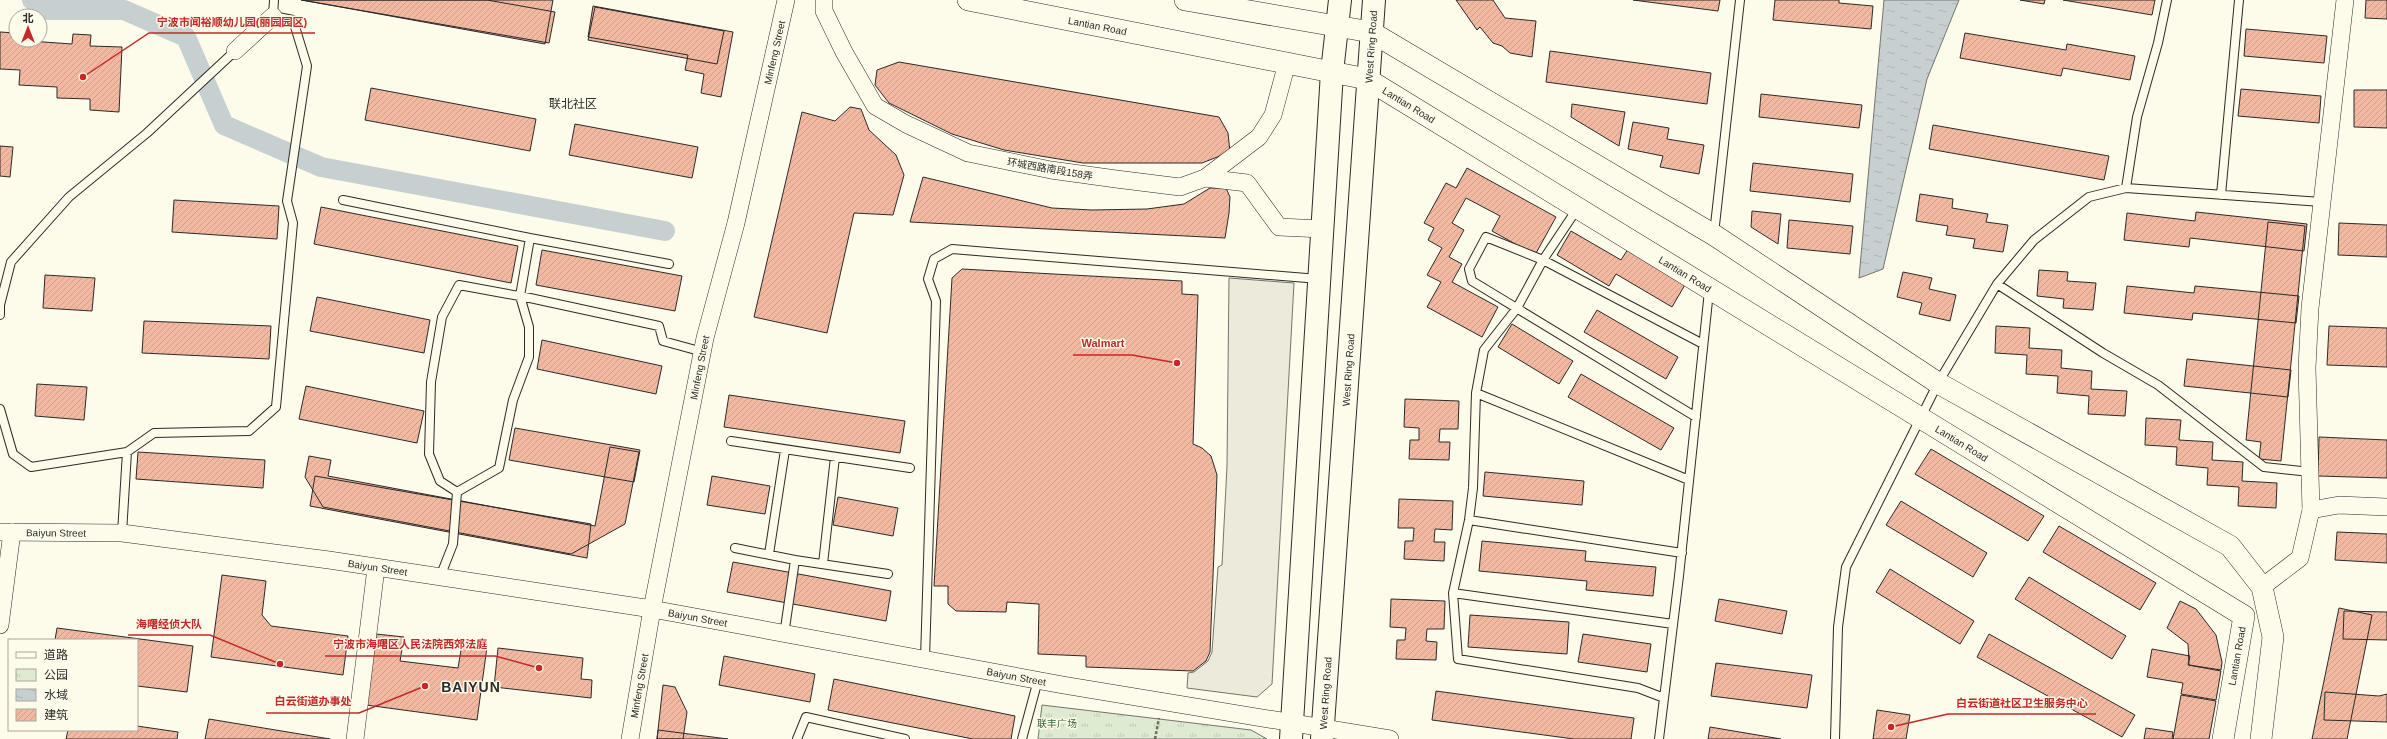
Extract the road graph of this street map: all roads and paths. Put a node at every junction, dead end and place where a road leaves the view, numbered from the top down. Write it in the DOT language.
graph roads {
  1 [pos="786,0"];
  2 [pos="824,0"];
  3 [pos="968,0"];
  4 [pos="1185,0"];
  5 [pos="1340,0"];
  6 [pos="1374,0"];
  7 [pos="1740,0"];
  8 [pos="2167,0"];
  9 [pos="2239,0"];
  10 [pos="2345,0"];
  11 [pos="273,8"];
  12 [pos="1337,26"];
  13 [pos="1371,32"];
  14 [pos="235,51"];
  15 [pos="1287,63"];
  16 [pos="1332,72"];
  17 [pos="1367,79"];
  18 [pos="1205,178"];
  19 [pos="2126,188"];
  20 [pos="2221,195"];
  21 [pos="343,200"];
  22 [pos="2322,202"];
  23 [pos="1578,208"];
  24 [pos="1323,229"];
  25 [pos="1714,235"];
  26 [pos="530,238"];
  27 [pos="1543,260"];
  28 [pos="669,264"];
  29 [pos="1320,279"];
  30 [pos="1997,284"];
  31 [pos="1709,288"];
  32 [pos="520,296"];
  33 [pos="1517,308"];
  34 [pos="0,315"];
  35 [pos="1703,344"];
  36 [pos="702,352"];
  37 [pos="1938,383"];
  38 [pos="1476,393"];
  39 [pos="0,409"];
  40 [pos="1696,417"];
  41 [pos="1921,418"];
  42 [pos="731,441"];
  43 [pos="785,450"];
  44 [pos="127,452"];
  45 [pos="835,457"];
  46 [pos="910,468"];
  47 [pos="2310,472"];
  48 [pos="1689,480"];
  49 [pos="456,492"];
  50 [pos="2387,506"];
  51 [pos="2311,510"];
  52 [pos="1469,520"];
  53 [pos="6,532"];
  54 [pos="122,533"];
  55 [pos="735,548"];
  56 [pos="1682,553"];
  57 [pos="769,554"];
  58 [pos="795,560"];
  59 [pos="823,564"];
  60 [pos="376,568"];
  61 [pos="888,574"];
  62 [pos="440,577"];
  63 [pos="2262,587"];
  64 [pos="1453,593"];
  65 [pos="652,609"];
  66 [pos="1673,624"];
  67 [pos="0,625"];
  68 [pos="784,634"];
  69 [pos="925,659"];
  70 [pos="1038,680"];
  71 [pos="1664,698"];
  72 [pos="1291,731"];
  73 [pos="1323,733"];
  74 [pos="355,739"];
  75 [pos="630,739"];
  76 [pos="798,739"];
  77 [pos="905,739"];
  78 [pos="1022,739"];
  79 [pos="1390,739"];
  80 [pos="1658,739"];
  81 [pos="1834,739"];
  82 [pos="2223,739"];
  83 [pos="2261,739"];
  1 -- 36 [label="street, Minfeng Street"];
  2 -- 18 [label="street, 环城西路南段158弄"];
  3 -- 15 [label="street, Lantian Road"];
  4 -- 12 [label="street"];
  5 -- 12 [label="main road"];
  6 -- 13 [label="main road, West Ring Road"];
  7 -- 25 [label="lane"];
  8 -- 19 [label="lane"];
  9 -- 20 [label="lane"];
  10 -- 22 [label="street"];
  11 -- 14 [label="street"];
  11 -- 44 [label="lane"];
  12 -- 13 [label="street"];
  12 -- 16 [label="main road"];
  13 -- 17 [label="main road, West Ring Road"];
  13 -- 25 [label="street"];
  14 -- 34 [label="lane"];
  15 -- 16 [label="street, Lantian Road"];
  15 -- 18 [label="street, 环城西路南段158弄"];
  16 -- 17 [label="street, Lantian Road"];
  16 -- 24 [label="main road"];
  17 -- 23 [label="street, Lantian Road"];
  17 -- 73 [label="main road, West Ring Road"];
  18 -- 24 [label="street"];
  19 -- 20 [label="lane"];
  19 -- 30 [label="lane"];
  20 -- 22 [label="lane"];
  21 -- 26 [label="lane"];
  22 -- 47 [label="street"];
  23 -- 27 [label="lane"];
  23 -- 31 [label="street, Lantian Road"];
  24 -- 29 [label="main road"];
  25 -- 37 [label="street"];
  26 -- 28 [label="lane"];
  26 -- 32 [label="lane"];
  27 -- 33 [label="lane"];
  27 -- 33 [label="lane"];
  27 -- 35 [label="lane"];
  29 -- 69 [label="lane"];
  29 -- 72 [label="main road"];
  30 -- 37 [label="lane"];
  30 -- 47 [label="lane"];
  31 -- 35 [label="lane"];
  31 -- 41 [label="street, Lantian Road"];
  32 -- 36 [label="lane"];
  32 -- 49 [label="lane"];
  32 -- 49 [label="lane"];
  33 -- 38 [label="lane"];
  33 -- 40 [label="lane"];
  35 -- 40 [label="lane"];
  36 -- 65 [label="street, Minfeng Street"];
  37 -- 41 [label="lane"];
  37 -- 63 [label="street"];
  38 -- 48 [label="lane"];
  38 -- 52 [label="lane"];
  39 -- 44 [label="lane"];
  40 -- 48 [label="lane"];
  41 -- 81 [label="lane"];
  41 -- 82 [label="street, Lantian Road"];
  42 -- 43 [label="lane"];
  43 -- 45 [label="lane"];
  43 -- 57 [label="lane"];
  44 -- 54 [label="lane"];
  45 -- 46 [label="lane"];
  45 -- 59 [label="lane"];
  47 -- 51 [label="street"];
  48 -- 56 [label="lane"];
  49 -- 62 [label="lane"];
  50 -- 51 [label="street"];
  51 -- 63 [label="street"];
  52 -- 56 [label="lane"];
  52 -- 64 [label="lane"];
  53 -- 54 [label="street, Baiyun Street"];
  53 -- 67 [label="street"];
  54 -- 60 [label="street, Baiyun Street"];
  55 -- 57 [label="lane"];
  56 -- 66 [label="lane"];
  57 -- 58 [label="lane"];
  58 -- 59 [label="lane"];
  58 -- 68 [label="lane"];
  59 -- 61 [label="lane"];
  60 -- 62 [label="street, Baiyun Street"];
  60 -- 74 [label="street"];
  62 -- 65 [label="street, Baiyun Street"];
  63 -- 83 [label="street"];
  64 -- 66 [label="lane"];
  64 -- 71 [label="lane"];
  65 -- 68 [label="street, Baiyun Street"];
  65 -- 75 [label="street, Minfeng Street"];
  66 -- 71 [label="lane"];
  68 -- 69 [label="street, Baiyun Street"];
  69 -- 70 [label="street, Baiyun Street"];
  70 -- 72 [label="street, Baiyun Street"];
  70 -- 78 [label="lane"];
  71 -- 80 [label="lane"];
  72 -- 73 [label="street, Baiyun Street"];
  73 -- 79 [label="street, Baiyun Street"];
  76 -- 77 [label="lane"];
}
